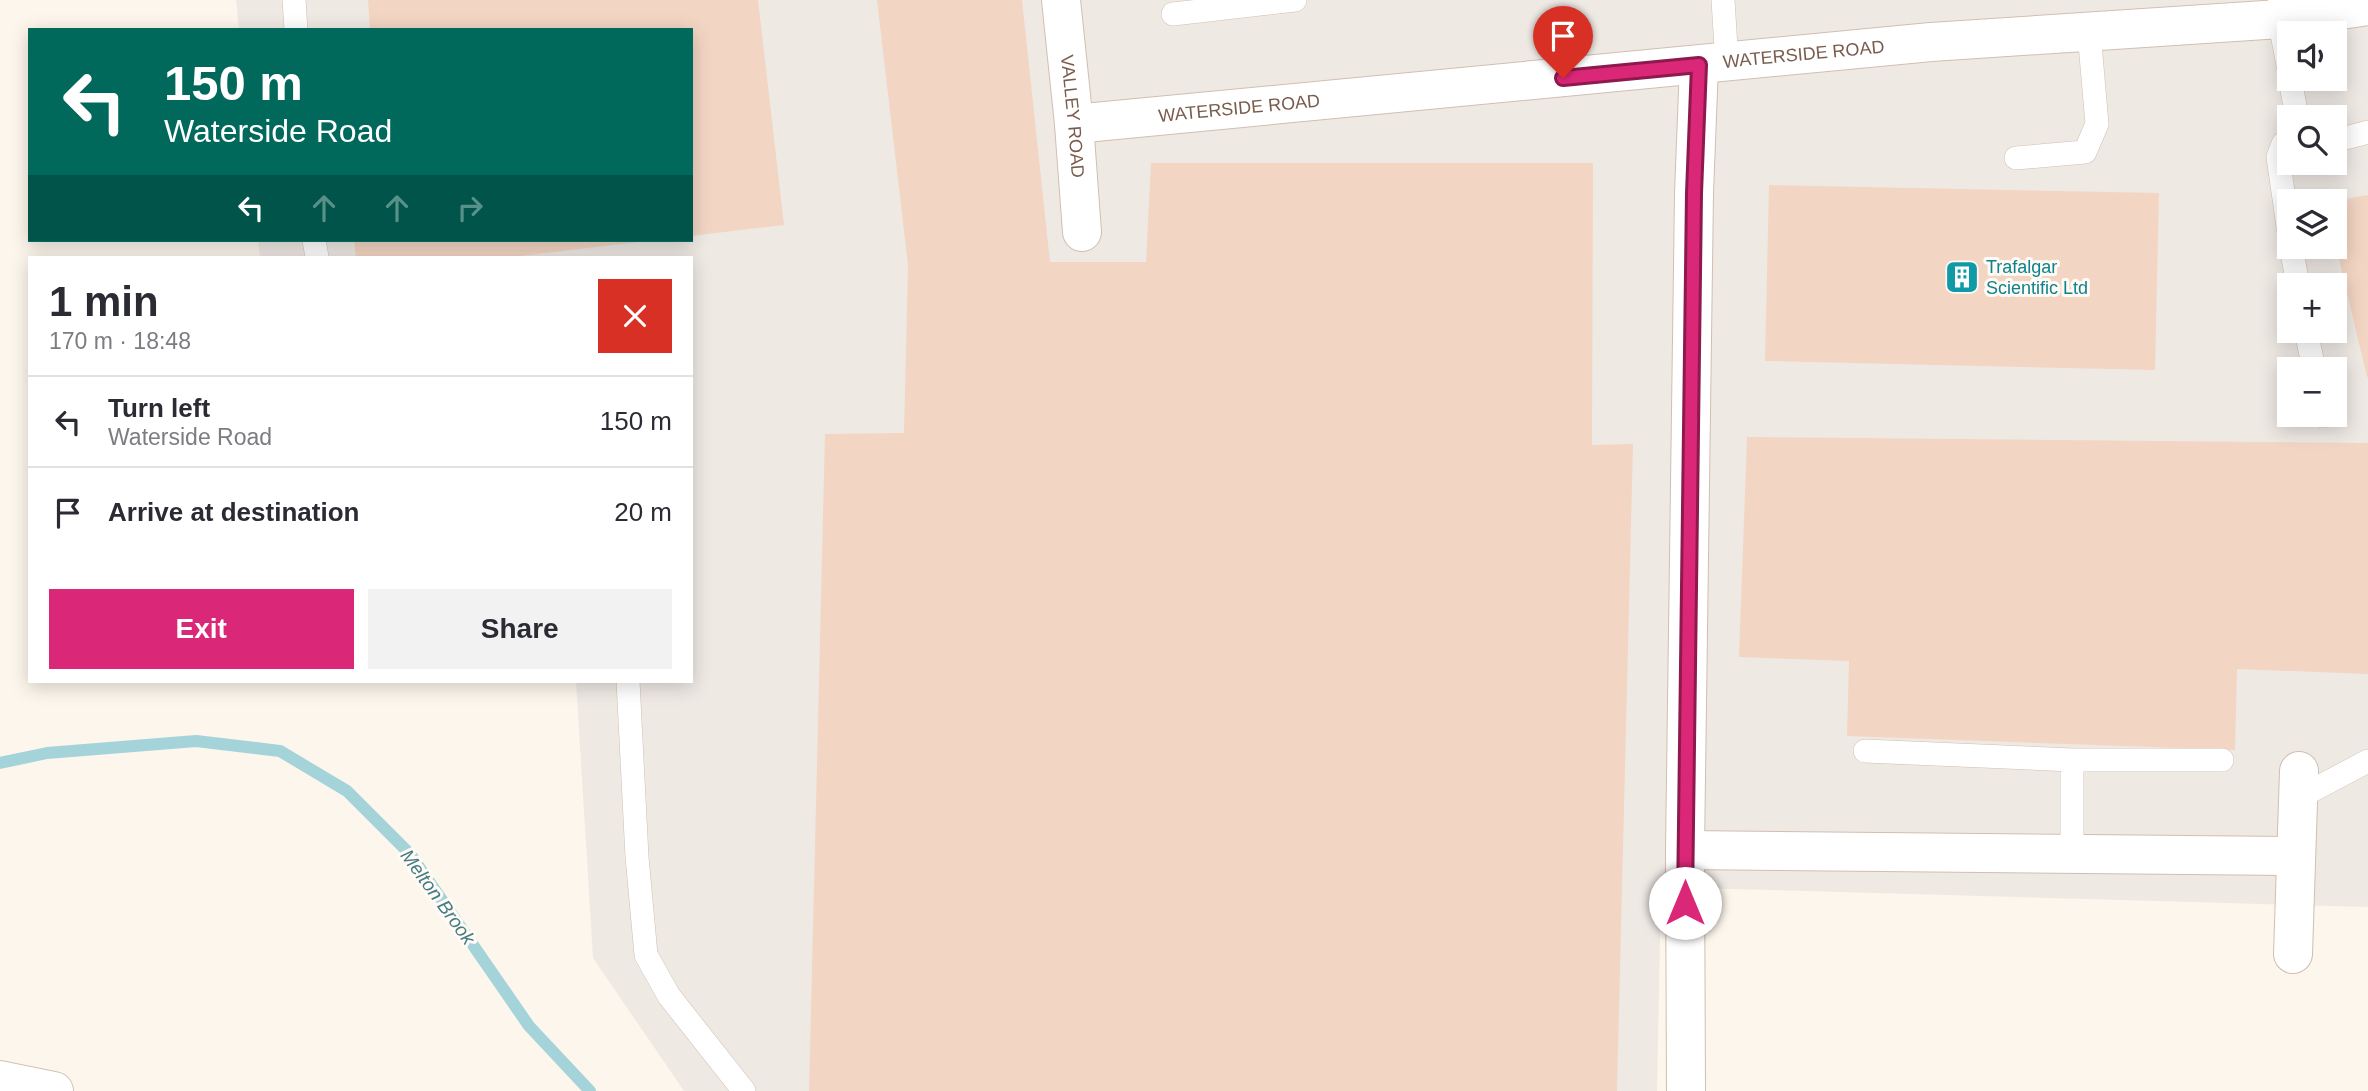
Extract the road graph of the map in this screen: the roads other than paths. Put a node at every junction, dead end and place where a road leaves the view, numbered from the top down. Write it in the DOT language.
graph roads {
  1 [pos="294,0"];
  2 [pos="1061,0"];
  3 [pos="1295,0"];
  4 [pos="1723,0"];
  5 [pos="2368,6"];
  6 [pos="2278,9"];
  7 [pos="1173,14"];
  8 [pos="296,28"];
  9 [pos="2089,32"];
  10 [pos="1713,64"];
  11 [pos="1074,124"];
  12 [pos="2368,132"];
  13 [pos="2347,138"];
  14 [pos="2016,158"];
  15 [pos="1082,232"];
  16 [pos="628,683"];
  17 [pos="1865,751"];
  18 [pos="2072,760"];
  19 [pos="2222,760"];
  20 [pos="2368,761"];
  21 [pos="2298,784"];
  22 [pos="1685,850"];
  23 [pos="2072,854"];
  24 [pos="2296,856"];
  25 [pos="2293,954"];
  26 [pos="0,1080"];
  27 [pos="54,1091"];
  28 [pos="744,1091"];
  29 [pos="1686,1091"];
  1 -- 8 [label="lane"];
  2 -- 11 [label="street, VALLEY ROAD"];
  3 -- 7 [label="lane"];
  4 -- 10 [label="lane"];
  5 -- 6 [label="street, WATERSIDE ROAD"];
  6 -- 9 [label="street, WATERSIDE ROAD"];
  9 -- 10 [label="street, WATERSIDE ROAD"];
  9 -- 14 [label="lane"];
  10 -- 11 [label="street, WATERSIDE ROAD"];
  10 -- 22 [label="street"];
  11 -- 15 [label="street, VALLEY ROAD"];
  12 -- 13 [label="lane"];
  16 -- 28 [label="lane"];
  17 -- 18 [label="lane"];
  18 -- 19 [label="lane"];
  18 -- 23 [label="lane"];
  20 -- 21 [label="lane"];
  21 -- 24 [label="street"];
  22 -- 23 [label="street"];
  22 -- 29 [label="street"];
  23 -- 24 [label="street"];
  24 -- 25 [label="street"];
  26 -- 27 [label="street"];
}
